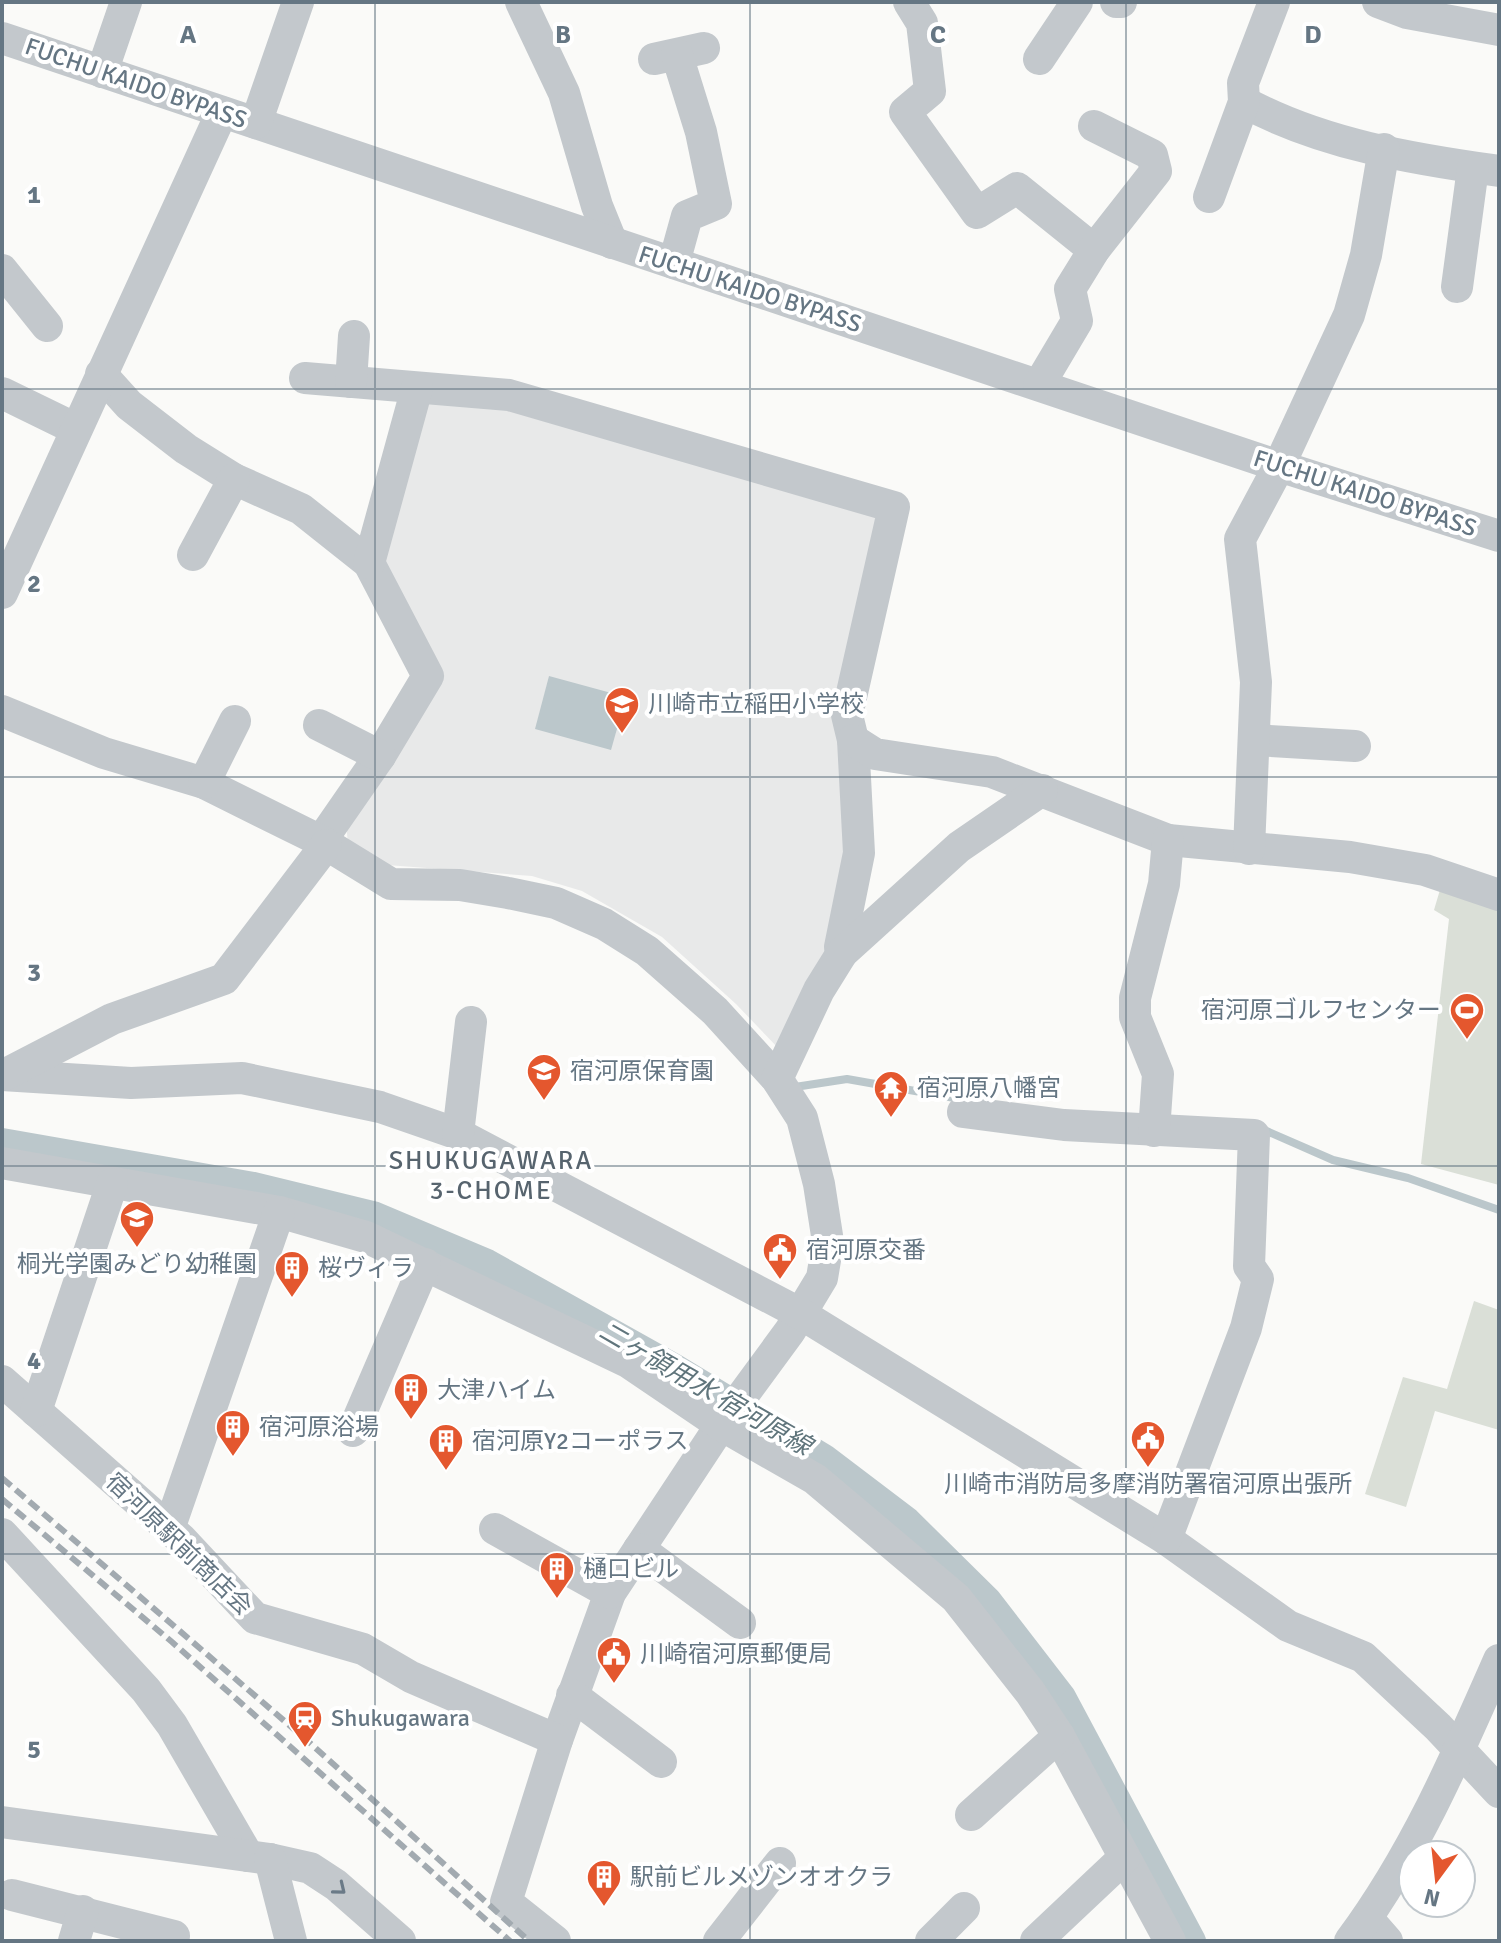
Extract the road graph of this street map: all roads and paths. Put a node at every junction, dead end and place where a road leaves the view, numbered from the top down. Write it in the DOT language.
graph roads {
  1 [pos="126,2"];
  2 [pos="298,2"];
  3 [pos="521,2"];
  4 [pos="909,2"];
  5 [pos="1274,2"];
  6 [pos="1378,2"];
  7 [pos="1060,13"];
  8 [pos="1499,30"];
  9 [pos="2,38"];
  10 [pos="678,54"];
  11 [pos="1039,59"];
  12 [pos="102,72"];
  13 [pos="1244,102"];
  14 [pos="222,112"];
  15 [pos="256,123"];
  16 [pos="1094,126"];
  17 [pos="1384,149"];
  18 [pos="1486,170"];
  19 [pos="1209,197"];
  20 [pos="612,243"];
  21 [pos="1094,250"];
  22 [pos="674,263"];
  23 [pos="2,270"];
  24 [pos="1457,287"];
  25 [pos="47,326"];
  26 [pos="354,336"];
  27 [pos="101,374"];
  28 [pos="305,378"];
  29 [pos="351,382"];
  30 [pos="1039,385"];
  31 [pos="417,388"];
  32 [pos="2,393"];
  33 [pos="76,429"];
  34 [pos="1279,466"];
  35 [pos="234,479"];
  36 [pos="1499,536"];
  37 [pos="193,555"];
  38 [pos="369,563"];
  39 [pos="4,581"];
  40 [pos="2,711"];
  41 [pos="235,721"];
  42 [pos="319,725"];
  43 [pos="853,740"];
  44 [pos="1254,740"];
  45 [pos="1355,746"];
  46 [pos="380,756"];
  47 [pos="204,783"];
  48 [pos="1042,790"];
  49 [pos="1168,840"];
  50 [pos="323,843"];
  51 [pos="1249,849"];
  52 [pos="1498,893"];
  53 [pos="842,953"];
  54 [pos="471,1022"];
  55 [pos="3,1075"];
  56 [pos="777,1079"];
  57 [pos="963,1112"];
  58 [pos="1154,1131"];
  59 [pos="458,1134"];
  60 [pos="2,1163"];
  61 [pos="112,1184"];
  62 [pos="279,1212"];
  63 [pos="425,1264"];
  64 [pos="801,1314"];
  65 [pos="2,1381"];
  66 [pos="36,1411"];
  67 [pos="732,1411"];
  68 [pos="353,1431"];
  69 [pos="169,1529"];
  70 [pos="495,1529"];
  71 [pos="2,1534"];
  72 [pos="1166,1539"];
  73 [pos="639,1549"];
  74 [pos="610,1593"];
  75 [pos="740,1623"];
  76 [pos="1499,1660"];
  77 [pos="572,1695"];
  78 [pos="1059,1736"];
  79 [pos="557,1740"];
  80 [pos="1460,1752"];
  81 [pos="661,1762"];
  82 [pos="1499,1792"];
  83 [pos="971,1815"];
  84 [pos="2,1822"];
  85 [pos="259,1857"];
  86 [pos="1124,1858"];
  87 [pos="780,1863"];
  88 [pos="12,1895"];
  89 [pos="964,1908"];
  90 [pos="79,1926"];
  91 [pos="1368,1933"];
  92 [pos="174,1936"];
  93 [pos="291,1941"];
  94 [pos="400,1941"];
  95 [pos="555,1941"];
  96 [pos="719,1941"];
  97 [pos="931,1941"];
  98 [pos="1036,1941"];
  99 [pos="1170,1941"];
  1 -- 12 [label="street"];
  2 -- 15 [label="street"];
  3 -- 20 [label="street"];
  4 -- 21 [label="street"];
  5 -- 13 [label="street"];
  6 -- 8 [label="street"];
  7 -- 11 [label="street"];
  9 -- 12 [label="street, FUCHU KAIDO BYPASS"];
  10 -- 22 [label="street"];
  12 -- 14 [label="street, FUCHU KAIDO BYPASS"];
  13 -- 17 [label="street"];
  13 -- 19 [label="street"];
  14 -- 15 [label="street, FUCHU KAIDO BYPASS"];
  14 -- 27 [label="street"];
  15 -- 20 [label="street, FUCHU KAIDO BYPASS"];
  16 -- 21 [label="street"];
  17 -- 18 [label="street"];
  17 -- 34 [label="street"];
  18 -- 24 [label="street"];
  20 -- 22 [label="street, FUCHU KAIDO BYPASS"];
  21 -- 30 [label="street"];
  22 -- 30 [label="street, FUCHU KAIDO BYPASS"];
  23 -- 25 [label="street"];
  26 -- 29 [label="street"];
  27 -- 33 [label="street"];
  27 -- 35 [label="street"];
  28 -- 29 [label="street"];
  29 -- 31 [label="street"];
  30 -- 34 [label="street, FUCHU KAIDO BYPASS"];
  31 -- 38 [label="street"];
  31 -- 43 [label="street"];
  32 -- 33 [label="street"];
  33 -- 39 [label="street"];
  34 -- 36 [label="street, FUCHU KAIDO BYPASS"];
  34 -- 44 [label="street"];
  35 -- 37 [label="street"];
  35 -- 38 [label="street"];
  38 -- 46 [label="street"];
  40 -- 47 [label="street"];
  41 -- 47 [label="street"];
  42 -- 46 [label="street"];
  43 -- 48 [label="street"];
  43 -- 53 [label="street"];
  44 -- 45 [label="street"];
  44 -- 51 [label="street"];
  46 -- 50 [label="street"];
  47 -- 50 [label="street"];
  48 -- 49 [label="street"];
  48 -- 53 [label="street"];
  49 -- 51 [label="street"];
  49 -- 58 [label="street"];
  50 -- 55 [label="street"];
  50 -- 56 [label="street"];
  51 -- 52 [label="street"];
  53 -- 56 [label="street"];
  54 -- 59 [label="street"];
  55 -- 59 [label="street"];
  56 -- 64 [label="street"];
  57 -- 58 [label="street"];
  58 -- 72 [label="street"];
  59 -- 64 [label="street"];
  60 -- 61 [label="street"];
  61 -- 62 [label="street"];
  61 -- 66 [label="street"];
  62 -- 63 [label="street"];
  62 -- 69 [label="street"];
  63 -- 67 [label="street"];
  63 -- 68 [label="street"];
  64 -- 67 [label="street"];
  64 -- 72 [label="street"];
  65 -- 66 [label="street, 宿河原駅前商店会"];
  66 -- 69 [label="street, 宿河原駅前商店会"];
  67 -- 73 [label="street"];
  67 -- 78 [label="street"];
  69 -- 79 [label="street, 宿河原駅前商店会"];
  70 -- 74 [label="street"];
  71 -- 85 [label="street"];
  72 -- 80 [label="street"];
  73 -- 74 [label="street"];
  73 -- 75 [label="street"];
  74 -- 77 [label="street"];
  76 -- 80 [label="street"];
  77 -- 79 [label="street"];
  77 -- 81 [label="street"];
  78 -- 83 [label="street"];
  78 -- 86 [label="street"];
  79 -- 95 [label="street"];
  80 -- 82 [label="street"];
  80 -- 91 [label="street"];
  84 -- 85 [label="street"];
  85 -- 93 [label="street"];
  85 -- 94 [label="street, one-way"];
  86 -- 98 [label="street"];
  86 -- 99 [label="street"];
  87 -- 96 [label="street"];
  88 -- 90 [label="street"];
  89 -- 97 [label="street"];
  90 -- 92 [label="street"];
}
